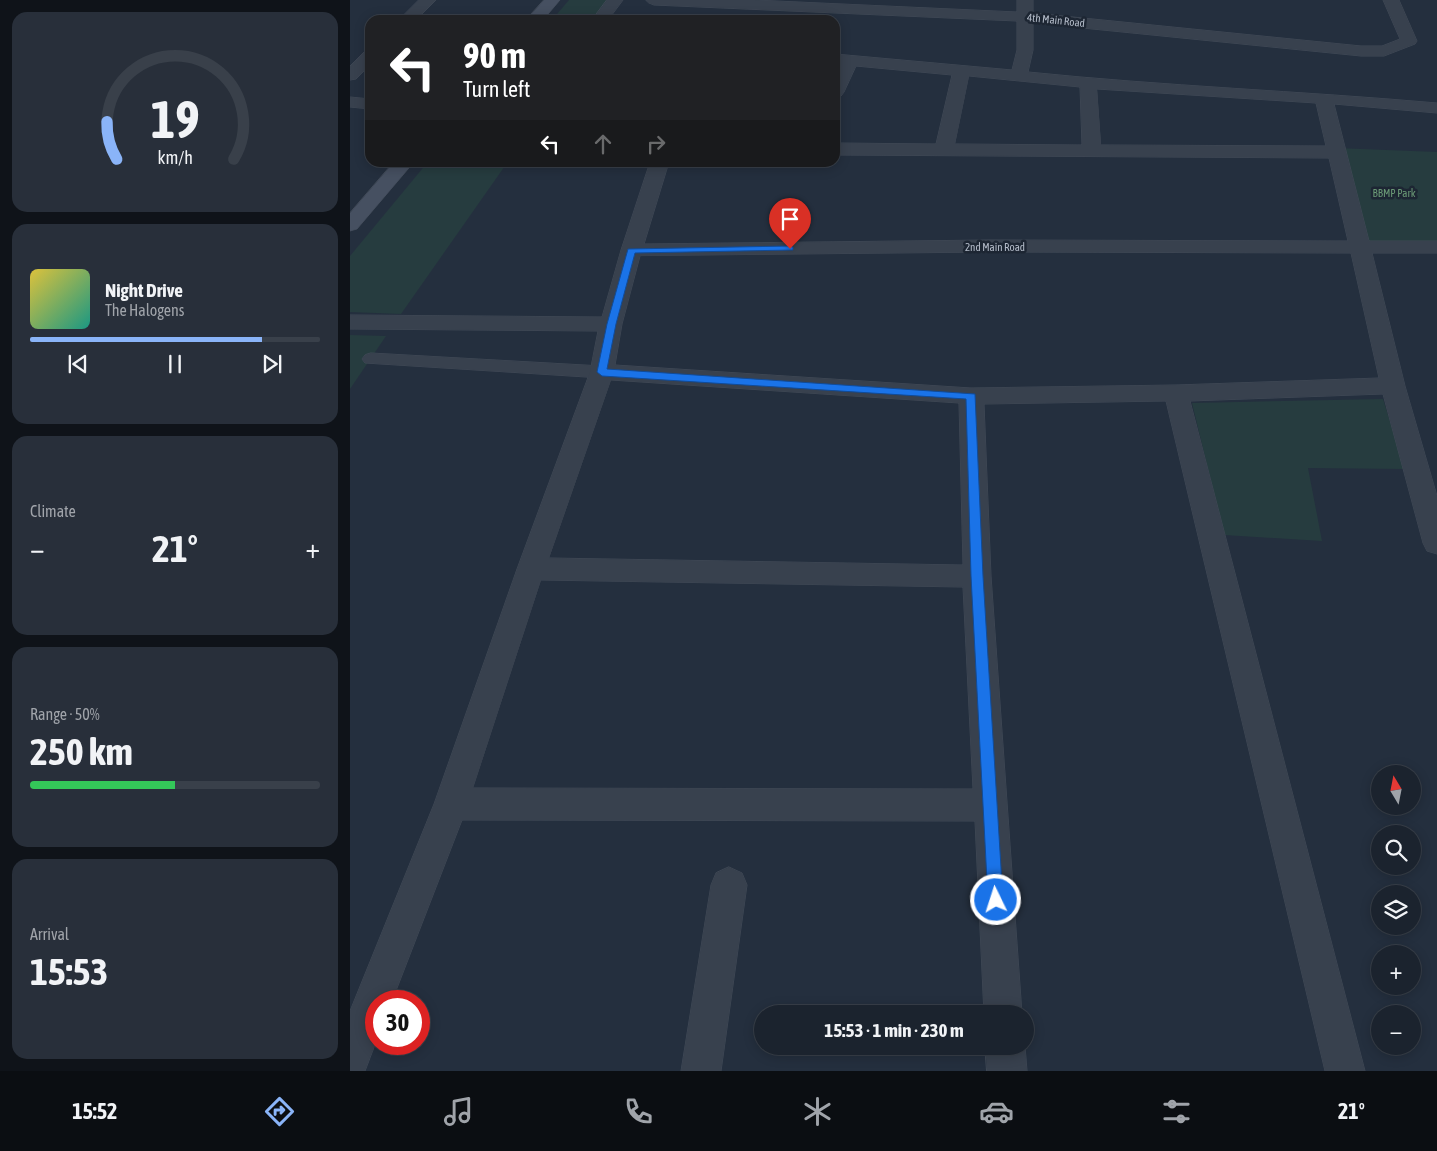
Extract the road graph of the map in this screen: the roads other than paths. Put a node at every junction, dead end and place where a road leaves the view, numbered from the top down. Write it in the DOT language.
graph roads {
  1 [pos="428,0"];
  2 [pos="552,0"];
  3 [pos="615,0"];
  4 [pos="654,0"];
  5 [pos="1024,0"];
  6 [pos="1391,0"];
  7 [pos="412,15"];
  8 [pos="538,15"];
  9 [pos="604,15"];
  10 [pos="1024,17"];
  11 [pos="843,59"];
  12 [pos="365,61"];
  13 [pos="962,70"];
  14 [pos="840,71"];
  15 [pos="350,75"];
  16 [pos="1019,76"];
  17 [pos="1088,83"];
  18 [pos="1324,98"];
  19 [pos="350,102"];
  20 [pos="365,104"];
  21 [pos="1437,108"];
  22 [pos="840,149"];
  23 [pos="1092,149"];
  24 [pos="944,151"];
  25 [pos="1337,152"];
  26 [pos="401,167"];
  27 [pos="658,167"];
  28 [pos="350,225"];
  29 [pos="1359,247"];
  30 [pos="1437,247"];
  31 [pos="631,250"];
  32 [pos="350,322"];
  33 [pos="611,324"];
  34 [pos="371,358"];
  35 [pos="602,372"];
  36 [pos="1393,386"];
  37 [pos="1176,393"];
  38 [pos="971,396"];
  39 [pos="1437,543"];
  40 [pos="532,569"];
  41 [pos="977,576"];
  42 [pos="451,804"];
  43 [pos="990,804"];
  44 [pos="729,885"];
  45 [pos="1002,1005"];
  46 [pos="1006,1055"];
  47 [pos="350,1059"];
  48 [pos="701,1071"];
  49 [pos="1007,1071"];
  50 [pos="1345,1071"];
  1 -- 7 [label="street"];
  2 -- 8 [label="main road"];
  3 -- 9 [label="street"];
  4 -- 10 [label="street, 4th Main Road"];
  5 -- 10 [label="street"];
  6 -- 10 [label="street, 4th Main Road"];
  10 -- 16 [label="street"];
  11 -- 13 [label="street"];
  11 -- 14 [label="street"];
  12 -- 15 [label="street"];
  13 -- 16 [label="street"];
  13 -- 24 [label="street"];
  16 -- 17 [label="street"];
  17 -- 18 [label="street"];
  17 -- 23 [label="street"];
  18 -- 21 [label="street"];
  18 -- 25 [label="street"];
  19 -- 20 [label="street"];
  22 -- 24 [label="street"];
  23 -- 24 [label="street"];
  23 -- 25 [label="street"];
  25 -- 29 [label="street"];
  26 -- 28 [label="main road"];
  27 -- 31 [label="street"];
  29 -- 30 [label="street, 2nd Main Road"];
  29 -- 31 [label="street, 2nd Main Road"];
  29 -- 36 [label="street"];
  31 -- 33 [label="street"];
  32 -- 33 [label="street"];
  33 -- 35 [label="street"];
  34 -- 35 [label="lane"];
  35 -- 38 [label="street"];
  35 -- 40 [label="street"];
  36 -- 37 [label="street"];
  36 -- 39 [label="street"];
  37 -- 38 [label="street"];
  37 -- 50 [label="street"];
  38 -- 41 [label="street"];
  40 -- 41 [label="street"];
  40 -- 42 [label="street"];
  41 -- 43 [label="street"];
  42 -- 43 [label="street"];
  42 -- 47 [label="street"];
  43 -- 45 [label="street"];
  44 -- 48 [label="street"];
  46 -- 49 [label="street"];
}
